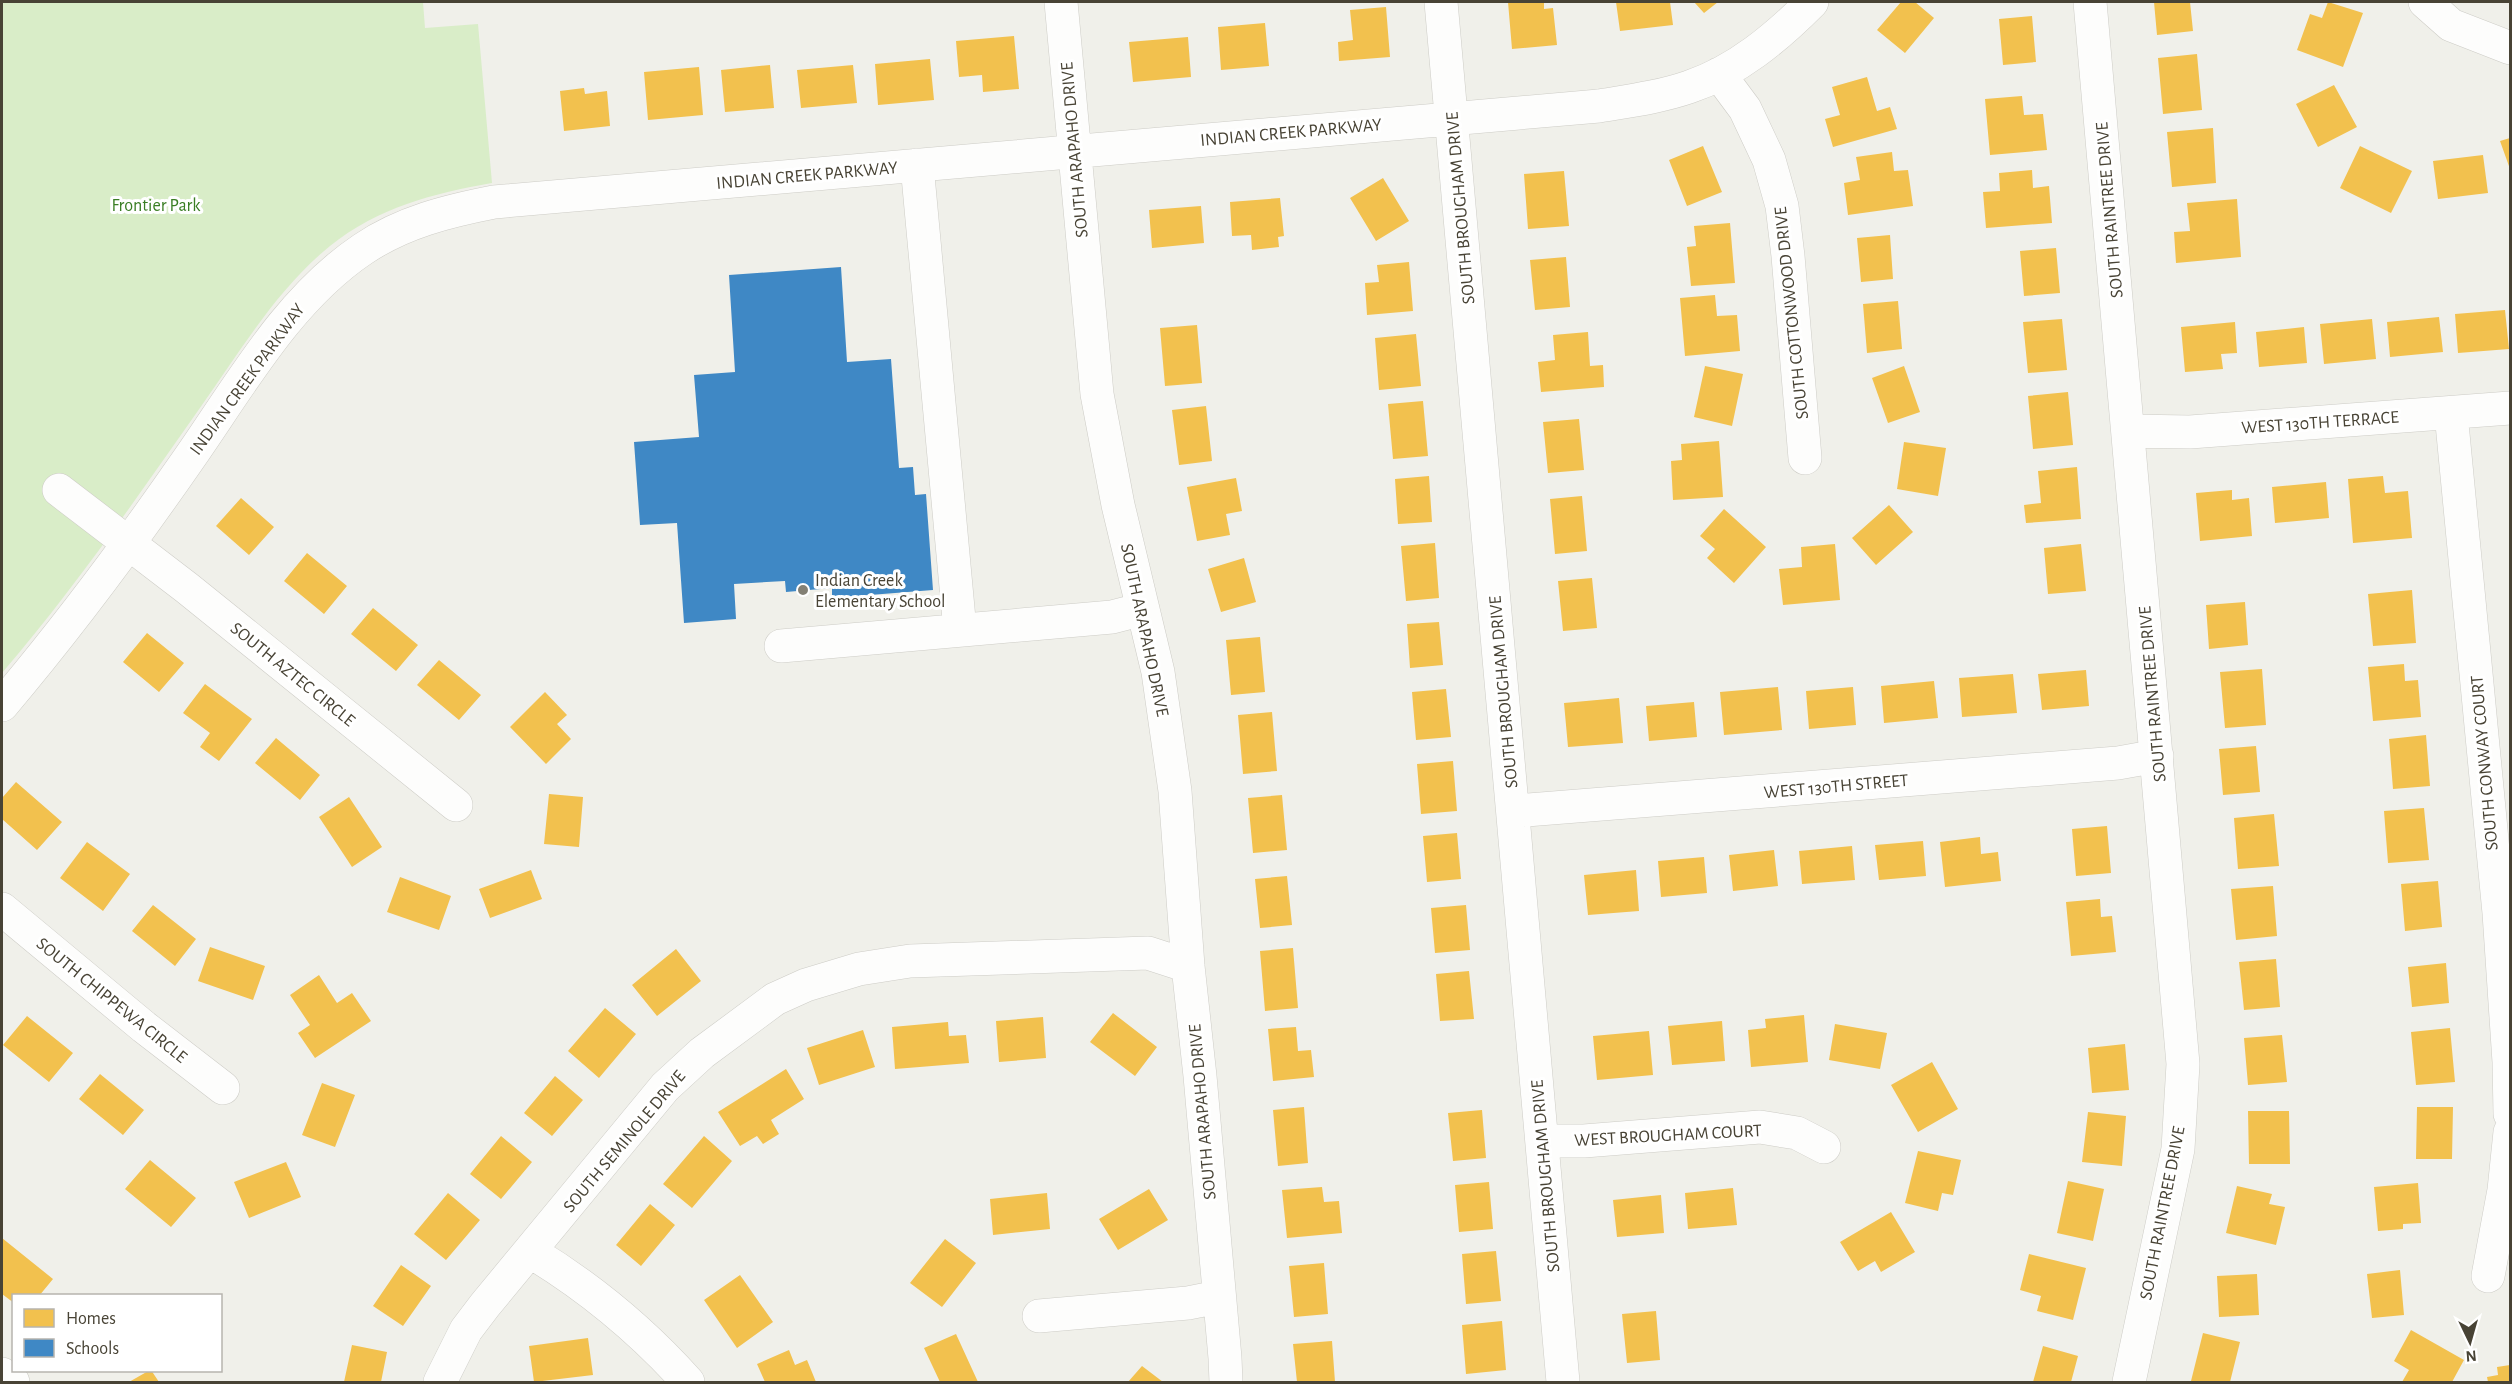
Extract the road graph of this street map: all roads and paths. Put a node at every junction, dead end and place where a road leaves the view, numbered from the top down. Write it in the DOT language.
graph roads {
  1 [pos="1061,2"];
  2 [pos="1441,2"];
  3 [pos="1812,2"];
  4 [pos="2090,2"];
  5 [pos="2425,2"];
  6 [pos="2511,48"];
  7 [pos="1719,74"];
  8 [pos="1452,117"];
  9 [pos="1073,152"];
  10 [pos="917,165"];
  11 [pos="2511,408"];
  12 [pos="2451,413"];
  13 [pos="2128,431"];
  14 [pos="1805,458"];
  15 [pos="59,490"];
  16 [pos="129,544"];
  17 [pos="1143,609"];
  18 [pos="960,630"];
  19 [pos="781,646"];
  20 [pos="2,705"];
  21 [pos="2157,756"];
  22 [pos="456,805"];
  23 [pos="1514,811"];
  24 [pos="2,909"];
  25 [pos="2505,912"];
  26 [pos="1188,966"];
  27 [pos="223,1088"];
  28 [pos="2511,1114"];
  29 [pos="2511,1132"];
  30 [pos="1543,1141"];
  31 [pos="1824,1147"];
  32 [pos="531,1252"];
  33 [pos="2488,1276"];
  34 [pos="1218,1296"];
  35 [pos="1038,1316"];
  36 [pos="2,1374"];
  37 [pos="13,1383"];
  38 [pos="440,1383"];
  39 [pos="688,1383"];
  40 [pos="1226,1383"];
  41 [pos="1563,1383"];
  42 [pos="2128,1383"];
  1 -- 9 [label="street, SOUTH ARAPAHO DRIVE"];
  2 -- 8 [label="street, SOUTH BROUGHAM DRIVE"];
  3 -- 7 [label="street, INDIAN CREEK PARKWAY"];
  4 -- 13 [label="street, SOUTH RAINTREE DRIVE"];
  5 -- 6 [label="street"];
  7 -- 8 [label="street, INDIAN CREEK PARKWAY"];
  7 -- 14 [label="street, SOUTH COTTONWOOD DRIVE"];
  8 -- 9 [label="street, INDIAN CREEK PARKWAY"];
  8 -- 23 [label="street, SOUTH BROUGHAM DRIVE"];
  9 -- 10 [label="street, INDIAN CREEK PARKWAY"];
  9 -- 17 [label="street, SOUTH ARAPAHO DRIVE"];
  10 -- 16 [label="street, INDIAN CREEK PARKWAY"];
  10 -- 18 [label="street"];
  11 -- 12 [label="street, WEST 130TH TERRACE"];
  12 -- 13 [label="street, WEST 130TH TERRACE"];
  12 -- 25 [label="street, SOUTH CONWAY COURT"];
  13 -- 21 [label="street, SOUTH RAINTREE DRIVE"];
  15 -- 16 [label="street, SOUTH AZTEC CIRCLE"];
  16 -- 20 [label="street, INDIAN CREEK PARKWAY"];
  16 -- 22 [label="street, SOUTH AZTEC CIRCLE"];
  17 -- 18 [label="street"];
  17 -- 26 [label="street, SOUTH ARAPAHO DRIVE"];
  18 -- 19 [label="street"];
  21 -- 23 [label="street, WEST 130TH STREET"];
  21 -- 42 [label="street, SOUTH RAINTREE DRIVE"];
  23 -- 30 [label="street, SOUTH BROUGHAM DRIVE"];
  24 -- 27 [label="street, SOUTH CHIPPEWA CIRCLE"];
  25 -- 28 [label="street, SOUTH CONWAY COURT"];
  26 -- 32 [label="street, SOUTH SEMINOLE DRIVE"];
  26 -- 34 [label="street, SOUTH ARAPAHO DRIVE"];
  29 -- 33 [label="street"];
  30 -- 31 [label="street, WEST BROUGHAM COURT"];
  30 -- 41 [label="street, SOUTH BROUGHAM DRIVE"];
  32 -- 38 [label="street, SOUTH SEMINOLE DRIVE"];
  32 -- 39 [label="street"];
  34 -- 35 [label="street"];
  34 -- 40 [label="street, SOUTH ARAPAHO DRIVE"];
  36 -- 37 [label="street"];
}
